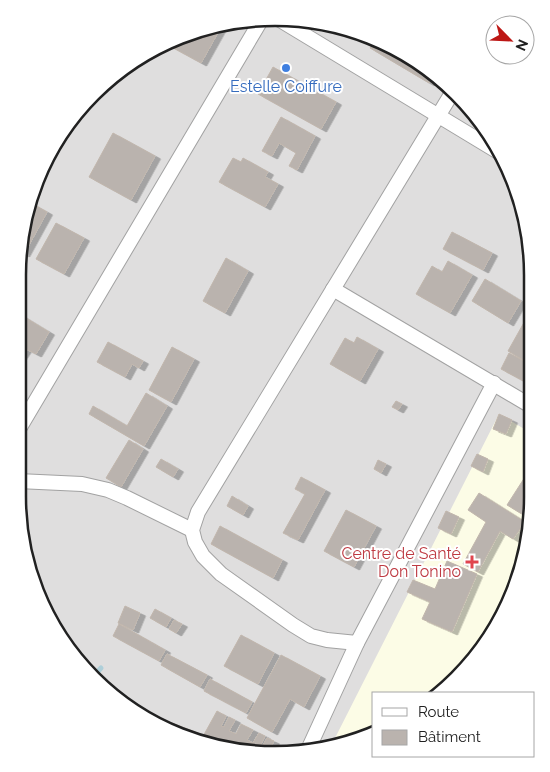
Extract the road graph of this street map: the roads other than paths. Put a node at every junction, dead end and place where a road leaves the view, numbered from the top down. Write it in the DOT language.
graph roads {
  1 [pos="257,27"];
  2 [pos="292,27"];
  3 [pos="449,97"];
  4 [pos="438,116"];
  5 [pos="487,145"];
  6 [pos="332,289"];
  7 [pos="494,383"];
  8 [pos="524,402"];
  9 [pos="26,417"];
  10 [pos="26,482"];
  11 [pos="192,530"];
  12 [pos="357,643"];
  13 [pos="311,743"];
  1 -- 9 [label="street"];
  2 -- 4 [label="street"];
  3 -- 4 [label="street"];
  4 -- 5 [label="street"];
  4 -- 6 [label="street"];
  6 -- 7 [label="street"];
  6 -- 11 [label="street"];
  7 -- 8 [label="street"];
  7 -- 12 [label="street"];
  10 -- 11 [label="street"];
  11 -- 12 [label="street"];
  12 -- 13 [label="street"];
}
